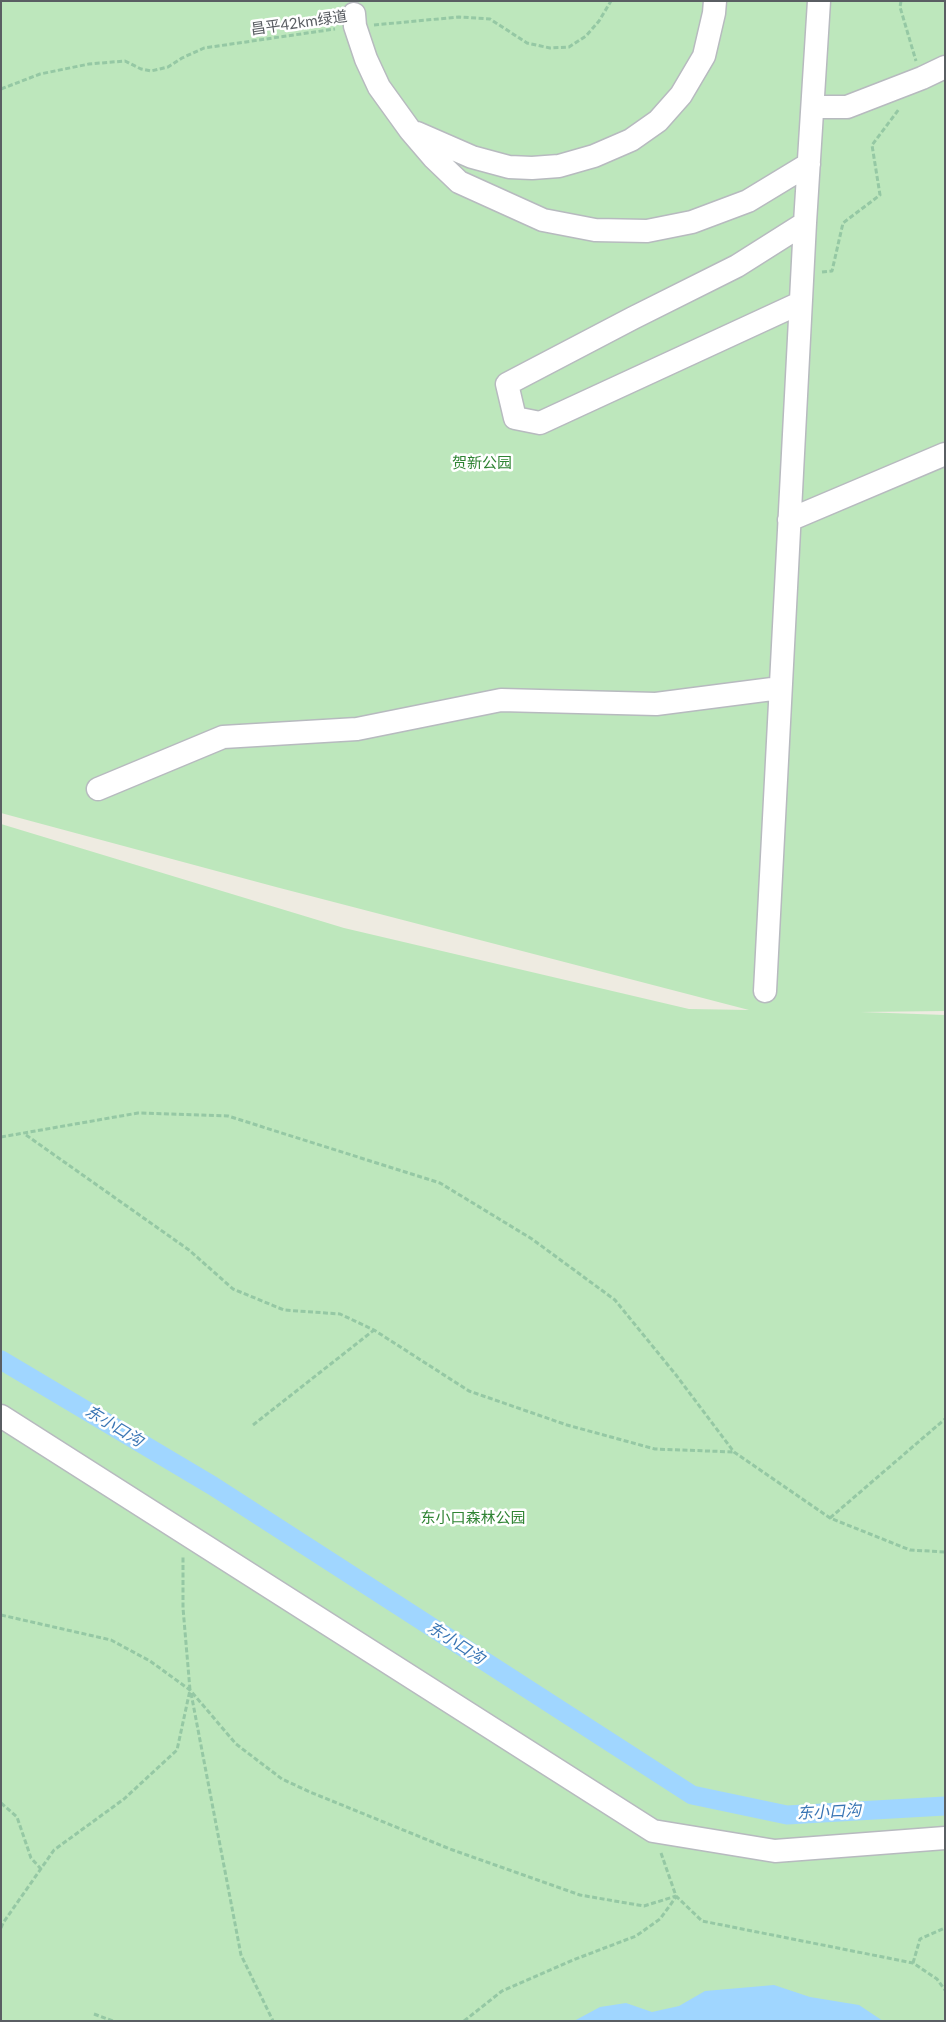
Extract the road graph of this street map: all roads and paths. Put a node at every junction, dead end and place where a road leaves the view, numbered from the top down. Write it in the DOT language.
graph roads {
  1 [pos="611,1"];
  2 [pos="715,1"];
  3 [pos="819,1"];
  4 [pos="901,1"];
  5 [pos="355,20"];
  6 [pos="945,67"];
  7 [pos="922,78"];
  8 [pos="1,89"];
  9 [pos="814,107"];
  10 [pos="900,108"];
  11 [pos="410,130"];
  12 [pos="809,164"];
  13 [pos="804,223"];
  14 [pos="802,276"];
  15 [pos="800,303"];
  16 [pos="945,454"];
  17 [pos="789,520"];
  18 [pos="780,688"];
  19 [pos="98,789"];
  20 [pos="765,991"];
  21 [pos="25,1134"];
  22 [pos="1,1137"];
  23 [pos="374,1330"];
  24 [pos="1,1416"];
  25 [pos="945,1419"];
  26 [pos="253,1425"];
  27 [pos="734,1452"];
  28 [pos="830,1518"];
  29 [pos="184,1532"];
  30 [pos="945,1552"];
  31 [pos="1,1615"];
  32 [pos="190,1690"];
  33 [pos="1,1803"];
  34 [pos="653,1831"];
  35 [pos="945,1838"];
  36 [pos="41,1869"];
  37 [pos="676,1896"];
  38 [pos="1,1928"];
  39 [pos="945,1928"];
  40 [pos="913,1963"];
  41 [pos="945,1990"];
  42 [pos="94,2014"];
  43 [pos="113,2021"];
  44 [pos="273,2021"];
  45 [pos="464,2021"];
  1 -- 5 [label="path, 昌平42km绿道"];
  2 -- 11 [label="street"];
  3 -- 9 [label="street"];
  4 -- 7 [label="path"];
  5 -- 8 [label="path, 昌平42km绿道"];
  5 -- 11 [label="street"];
  6 -- 7 [label="street"];
  7 -- 9 [label="street"];
  9 -- 12 [label="street"];
  10 -- 14 [label="path"];
  11 -- 12 [label="street"];
  12 -- 13 [label="street"];
  13 -- 14 [label="street"];
  13 -- 15 [label="street"];
  14 -- 15 [label="street"];
  15 -- 17 [label="street"];
  16 -- 17 [label="street"];
  17 -- 18 [label="street"];
  18 -- 19 [label="street"];
  18 -- 20 [label="street"];
  21 -- 22 [label="path"];
  21 -- 23 [label="path"];
  21 -- 27 [label="path"];
  23 -- 26 [label="path"];
  23 -- 27 [label="path"];
  24 -- 29 [label="street"];
  25 -- 28 [label="path"];
  27 -- 28 [label="path"];
  28 -- 30 [label="path"];
  29 -- 32 [label="path"];
  29 -- 34 [label="street"];
  31 -- 32 [label="path"];
  32 -- 36 [label="path"];
  32 -- 37 [label="path"];
  32 -- 44 [label="path"];
  33 -- 36 [label="path"];
  34 -- 35 [label="street"];
  34 -- 37 [label="path"];
  36 -- 38 [label="path"];
  37 -- 40 [label="path"];
  37 -- 45 [label="path"];
  39 -- 40 [label="path"];
  40 -- 41 [label="path"];
  42 -- 43 [label="path"];
}
